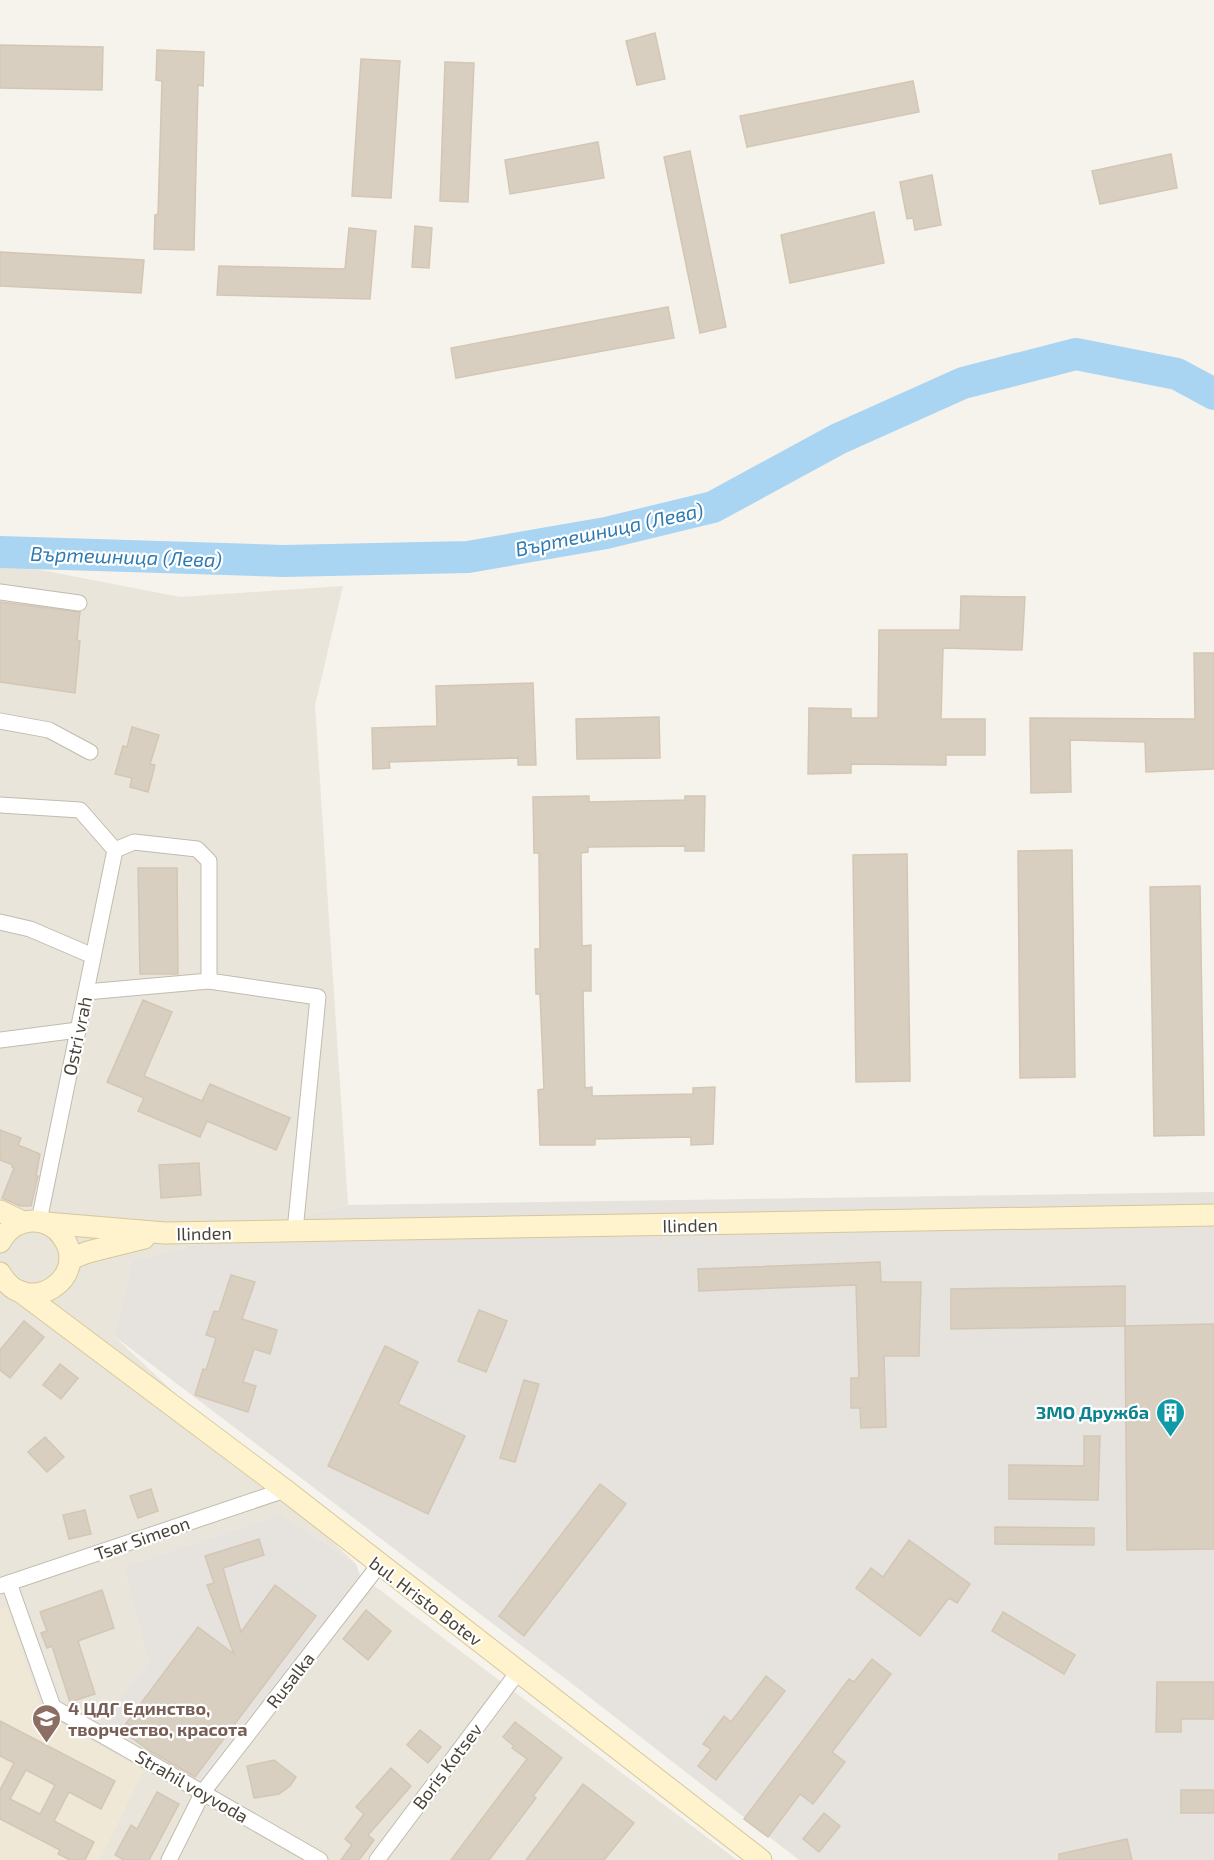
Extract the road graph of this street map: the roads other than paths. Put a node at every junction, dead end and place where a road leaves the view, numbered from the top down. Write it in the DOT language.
graph roads {
  1 [pos="0,592"];
  2 [pos="79,603"];
  3 [pos="0,721"];
  4 [pos="90,752"];
  5 [pos="0,805"];
  6 [pos="115,850"];
  7 [pos="0,922"];
  8 [pos="93,956"];
  9 [pos="209,981"];
  10 [pos="86,992"];
  11 [pos="78,1030"];
  12 [pos="0,1040"];
  13 [pos="0,1211"];
  14 [pos="1214,1215"];
  15 [pos="36,1222"];
  16 [pos="295,1232"];
  17 [pos="165,1233"];
  18 [pos="0,1242"];
  19 [pos="70,1259"];
  20 [pos="1,1275"];
  21 [pos="62,1280"];
  22 [pos="21,1292"];
  23 [pos="91,1343"];
  24 [pos="285,1490"];
  25 [pos="379,1565"];
  26 [pos="5,1584"];
  27 [pos="518,1672"];
  28 [pos="203,1792"];
  29 [pos="169,1860"];
  30 [pos="320,1860"];
  31 [pos="377,1860"];
  32 [pos="761,1860"];
  1 -- 2 [label="street"];
  3 -- 4 [label="street"];
  5 -- 6 [label="street"];
  6 -- 8 [label="street, Ostri vrah"];
  6 -- 9 [label="street"];
  7 -- 8 [label="street"];
  8 -- 10 [label="street, Ostri vrah"];
  9 -- 10 [label="street"];
  9 -- 16 [label="street"];
  10 -- 11 [label="street, Ostri vrah"];
  11 -- 12 [label="street"];
  11 -- 15 [label="street, Ostri vrah"];
  13 -- 15 [label="street"];
  14 -- 16 [label="street, Ilinden"];
  15 -- 17 [label="street, Ilinden"];
  15 -- 18 [label="street"];
  15 -- 19 [label="street"];
  16 -- 17 [label="street, Ilinden"];
  17 -- 19 [label="street, Ilinden"];
  19 -- 21 [label="street"];
  20 -- 22 [label="street, bul. Hristo Botev"];
  21 -- 22 [label="street"];
  21 -- 23 [label="street, bul. Hristo Botev"];
  22 -- 23 [label="street, bul. Hristo Botev"];
  23 -- 24 [label="street, bul. Hristo Botev"];
  24 -- 25 [label="street, bul. Hristo Botev"];
  24 -- 26 [label="street, Tsar Simeon"];
  25 -- 27 [label="street, bul. Hristo Botev"];
  25 -- 28 [label="street, Rusalka"];
  26 -- 28 [label="street, Strahil voyvoda"];
  27 -- 31 [label="street, Boris Kotsev"];
  27 -- 32 [label="street, bul. Hristo Botev"];
  28 -- 29 [label="street, Rusalka"];
  28 -- 30 [label="street, Strahil voyvoda"];
}
